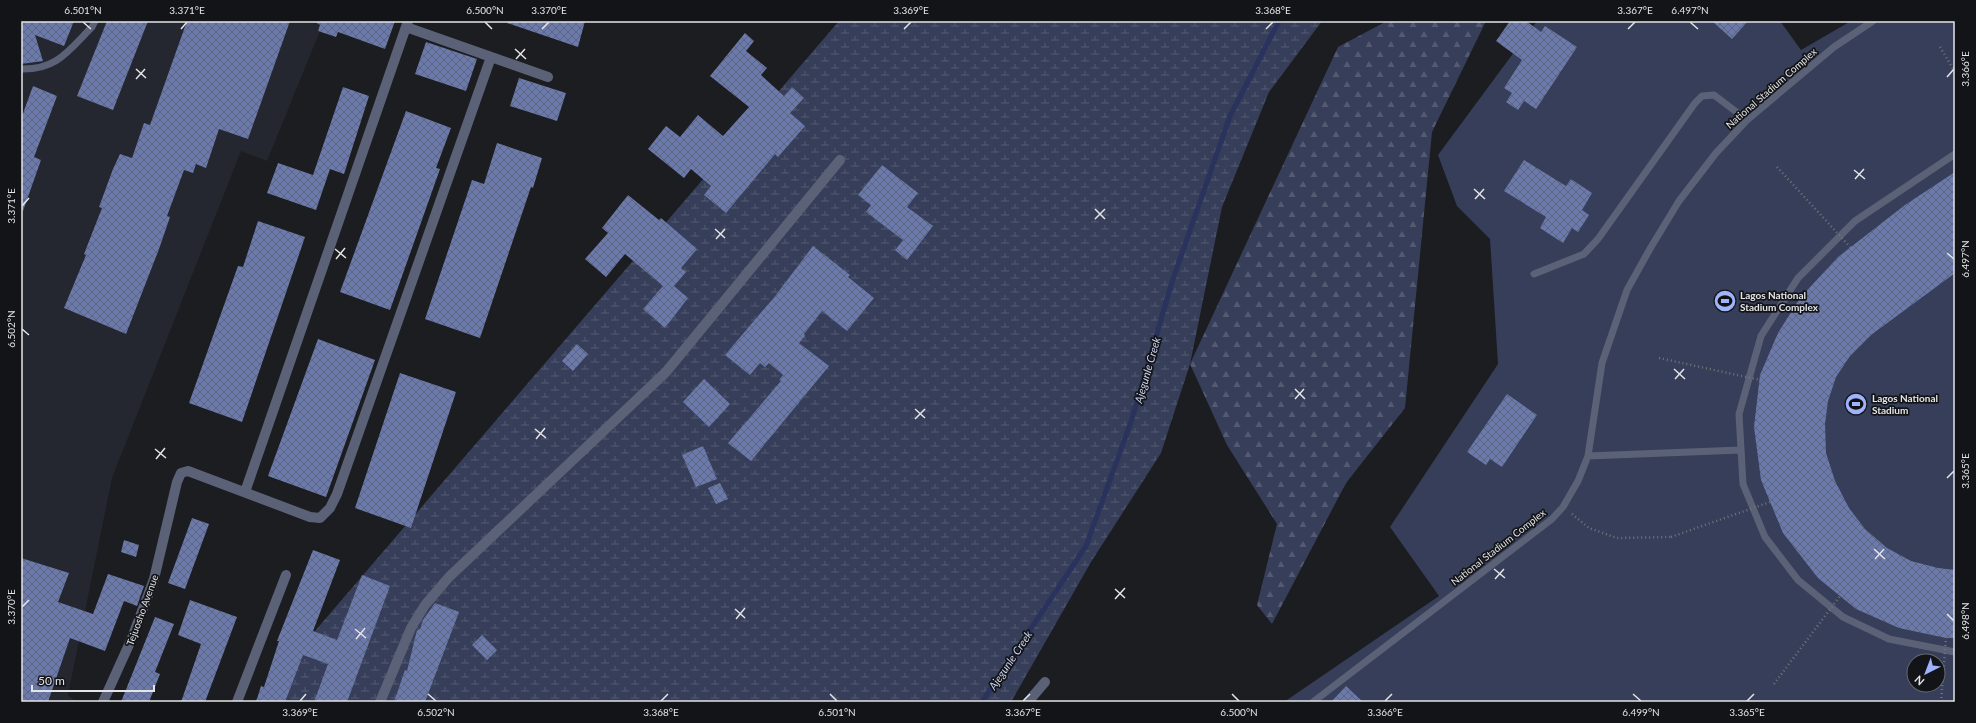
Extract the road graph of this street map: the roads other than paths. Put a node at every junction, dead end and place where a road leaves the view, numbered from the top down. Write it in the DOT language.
graph roads {
  1 [pos="95,21"];
  2 [pos="1873,21"];
  3 [pos="407,24"];
  4 [pos="491,57"];
  5 [pos="21,69"];
  6 [pos="548,77"];
  7 [pos="1747,120"];
  8 [pos="1955,154"];
  9 [pos="840,160"];
  10 [pos="1534,274"];
  11 [pos="1741,450"];
  12 [pos="1588,456"];
  13 [pos="245,492"];
  14 [pos="286,575"];
  15 [pos="1955,652"];
  16 [pos="1045,682"];
  17 [pos="103,702"];
  18 [pos="237,702"];
  19 [pos="380,702"];
  20 [pos="1028,702"];
  21 [pos="1313,702"];
  1 -- 5 [label="lane"];
  2 -- 7 [label="lane, National Stadium Complex"];
  3 -- 4 [label="street"];
  3 -- 13 [label="street"];
  4 -- 6 [label="street"];
  4 -- 13 [label="street"];
  7 -- 10 [label="lane"];
  7 -- 12 [label="lane, National Stadium Complex"];
  8 -- 11 [label="lane"];
  9 -- 19 [label="street"];
  11 -- 12 [label="lane"];
  11 -- 15 [label="lane"];
  12 -- 21 [label="lane, National Stadium Complex"];
  13 -- 17 [label="street, Tejuosho Avenue"];
  14 -- 18 [label="street"];
  16 -- 20 [label="street"];
}
